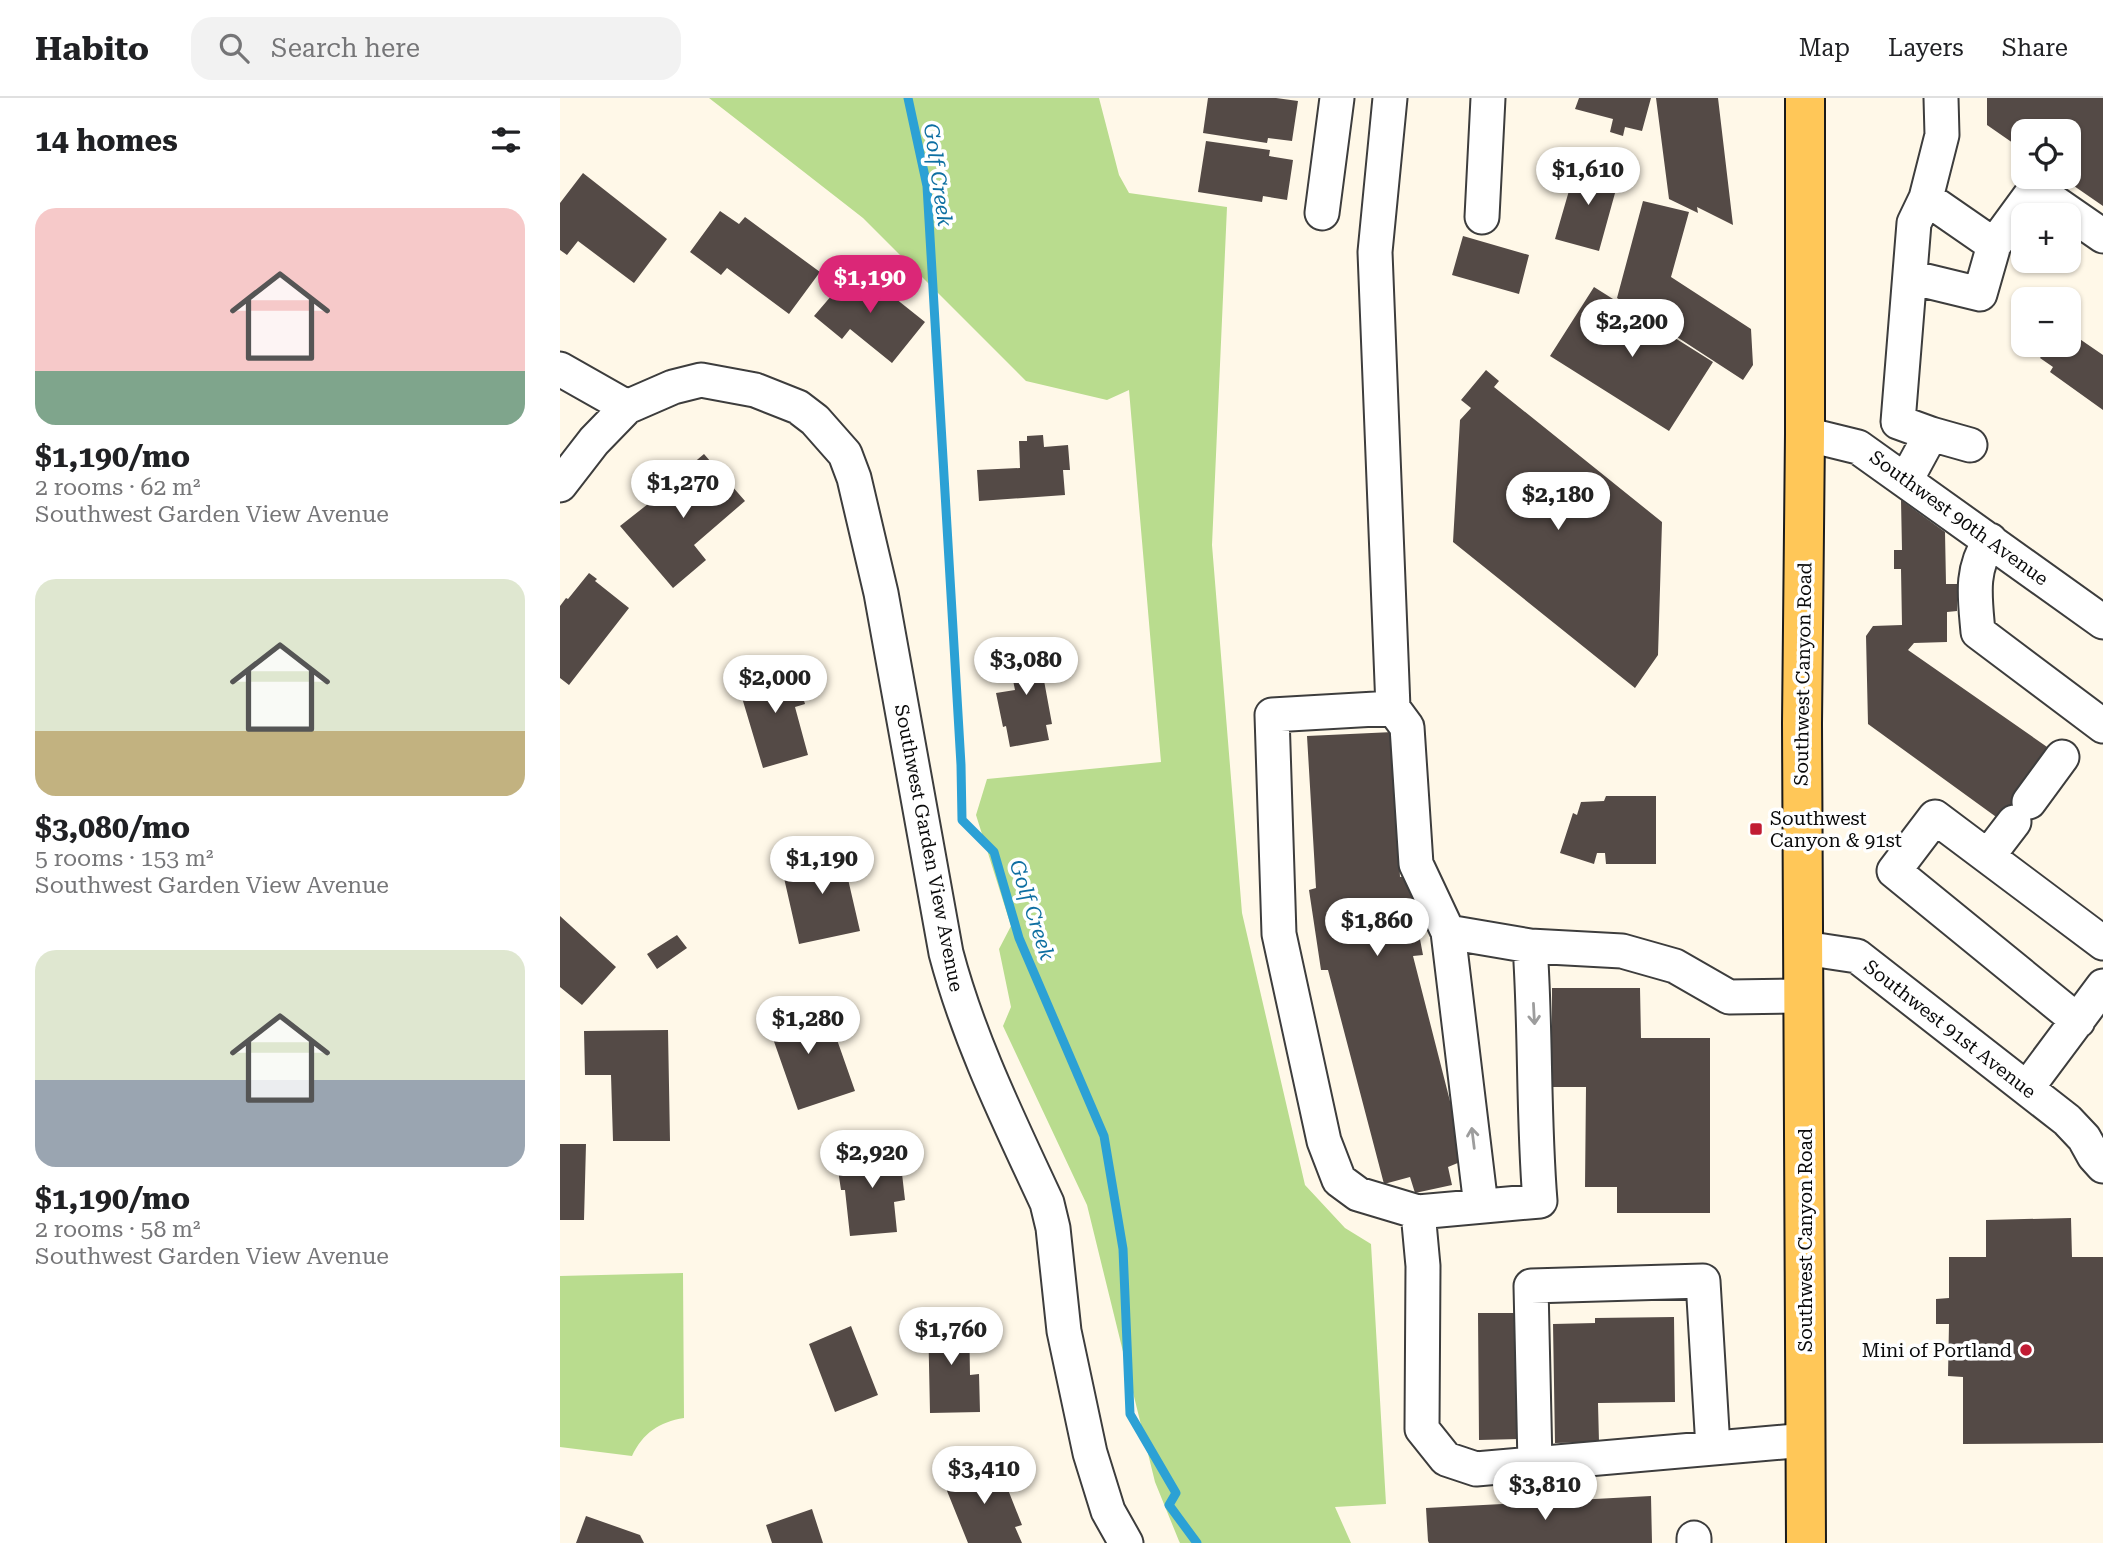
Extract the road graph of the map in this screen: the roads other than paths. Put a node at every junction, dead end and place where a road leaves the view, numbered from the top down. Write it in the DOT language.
graph roads {
  1 [pos="1337,98"];
  2 [pos="1390,98"];
  3 [pos="1488,98"];
  4 [pos="1805,98"];
  5 [pos="1941,98"];
  6 [pos="1926,198"];
  7 [pos="1322,214"];
  8 [pos="1482,217"];
  9 [pos="2103,236"];
  10 [pos="1994,245"];
  11 [pos="1910,277"];
  12 [pos="560,369"];
  13 [pos="627,407"];
  14 [pos="1805,434"];
  15 [pos="1931,434"];
  16 [pos="1970,445"];
  17 [pos="1906,480"];
  18 [pos="560,485"];
  19 [pos="1990,540"];
  20 [pos="2103,622"];
  21 [pos="1393,708"];
  22 [pos="2103,726"];
  23 [pos="2062,757"];
  24 [pos="1988,856"];
  25 [pos="1448,932"];
  26 [pos="2103,943"];
  27 [pos="1530,946"];
  28 [pos="1804,948"];
  29 [pos="2103,986"];
  30 [pos="1805,996"];
  31 [pos="2078,1021"];
  32 [pos="2026,1088"];
  33 [pos="2094,1140"];
  34 [pos="2103,1167"];
  35 [pos="1482,1206"];
  36 [pos="1418,1212"];
  37 [pos="1806,1440"];
  38 [pos="1713,1448"];
  39 [pos="1535,1464"];
  40 [pos="1126,1543"];
  41 [pos="1806,1543"];
  1 -- 7 [label="street"];
  2 -- 21 [label="street"];
  3 -- 8 [label="street"];
  4 -- 14 [label="main road, Southwest Canyon Road"];
  5 -- 6 [label="street"];
  6 -- 10 [label="street"];
  6 -- 11 [label="street"];
  9 -- 10 [label="street"];
  10 -- 11 [label="street"];
  11 -- 15 [label="street"];
  12 -- 13 [label="street"];
  13 -- 18 [label="street"];
  13 -- 40 [label="street, Southwest Garden View Avenue"];
  14 -- 17 [label="street, Southwest 90th Avenue"];
  14 -- 28 [label="main road, Southwest Canyon Road"];
  15 -- 16 [label="street"];
  15 -- 17 [label="street"];
  17 -- 19 [label="street, Southwest 90th Avenue"];
  19 -- 20 [label="street, Southwest 90th Avenue"];
  19 -- 22 [label="street"];
  21 -- 25 [label="street"];
  21 -- 36 [label="street"];
  23 -- 24 [label="street"];
  24 -- 26 [label="street"];
  24 -- 31 [label="street"];
  25 -- 27 [label="street"];
  35 -- 25 [label="street, one-way"];
  27 -- 30 [label="street"];
  27 -- 35 [label="street, one-way"];
  28 -- 30 [label="main road, Southwest Canyon Road"];
  28 -- 32 [label="street, Southwest 91st Avenue"];
  29 -- 31 [label="street"];
  30 -- 37 [label="main road, Southwest Canyon Road"];
  31 -- 32 [label="street"];
  32 -- 33 [label="street, Southwest 91st Avenue"];
  33 -- 34 [label="street, Southwest 91st Avenue"];
  35 -- 36 [label="street"];
  36 -- 39 [label="street"];
  37 -- 38 [label="street"];
  37 -- 41 [label="main road, Southwest Canyon Road"];
  38 -- 39 [label="street"];
  38 -- 39 [label="street"];
}
